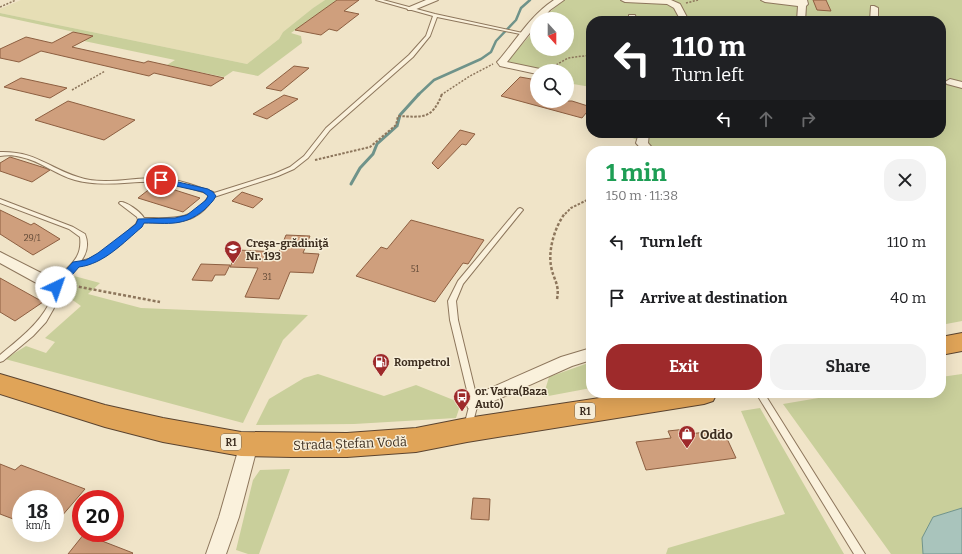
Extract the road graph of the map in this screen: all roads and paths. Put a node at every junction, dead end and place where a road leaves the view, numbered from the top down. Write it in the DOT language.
graph roads {
  1 [pos="16,0"];
  2 [pos="378,0"];
  3 [pos="434,0"];
  4 [pos="560,0"];
  5 [pos="625,0"];
  6 [pos="769,0"];
  7 [pos="804,2"];
  8 [pos="0,7"];
  9 [pos="411,8"];
  10 [pos="874,8"];
  11 [pos="543,12"];
  12 [pos="435,15"];
  13 [pos="683,16"];
  14 [pos="802,16"];
  15 [pos="874,16"];
  16 [pos="530,28"];
  17 [pos="525,34"];
  18 [pos="586,56"];
  19 [pos="503,64"];
  20 [pos="556,64"];
  21 [pos="530,70"];
  22 [pos="105,71"];
  23 [pos="950,82"];
  24 [pos="962,85"];
  25 [pos="72,90"];
  26 [pos="0,154"];
  27 [pos="301,161"];
  28 [pos="212,196"];
  29 [pos="0,201"];
  30 [pos="586,201"];
  31 [pos="122,203"];
  32 [pos="520,210"];
  33 [pos="141,220"];
  34 [pos="0,257"];
  35 [pos="77,264"];
  36 [pos="58,285"];
  37 [pos="557,299"];
  38 [pos="160,302"];
  39 [pos="962,342"];
  40 [pos="946,345"];
  41 [pos="586,355"];
  42 [pos="962,358"];
  43 [pos="0,359"];
  44 [pos="946,360"];
  45 [pos="0,384"];
  46 [pos="672,398"];
  47 [pos="763,398"];
  48 [pos="474,402"];
  49 [pos="467,430"];
  50 [pos="249,444"];
  51 [pos="216,554"];
  52 [pos="860,554"];
  1 -- 8 [label="path"];
  2 -- 9 [label="lane"];
  3 -- 9 [label="street"];
  4 -- 11 [label="street"];
  5 -- 13 [label="street"];
  6 -- 7 [label="street"];
  7 -- 14 [label="street"];
  9 -- 12 [label="lane"];
  10 -- 15 [label="street"];
  12 -- 17 [label="lane"];
  12 -- 27 [label="lane"];
  16 -- 17 [label="street"];
  17 -- 19 [label="street"];
  18 -- 20 [label="path"];
  19 -- 21 [label="street"];
  19 -- 27 [label="path"];
  22 -- 25 [label="path"];
  23 -- 24 [label="street"];
  26 -- 28 [label="lane"];
  27 -- 28 [label="lane"];
  28 -- 33 [label="lane"];
  29 -- 35 [label="lane"];
  30 -- 37 [label="path"];
  31 -- 33 [label="lane"];
  32 -- 48 [label="lane"];
  33 -- 35 [label="lane"];
  34 -- 36 [label="street"];
  35 -- 36 [label="lane"];
  36 -- 38 [label="path"];
  36 -- 43 [label="lane"];
  39 -- 40 [label="highway"];
  41 -- 48 [label="street"];
  42 -- 44 [label="highway"];
  45 -- 50 [label="highway, Strada Ștefan Vodă / R1"];
  46 -- 49 [label="highway, Strada Ștefan Vodă / R1"];
  47 -- 52 [label="lane"];
  48 -- 49 [label="lane"];
  49 -- 50 [label="highway, Strada Ștefan Vodă / R1"];
  50 -- 51 [label="street"];
}
